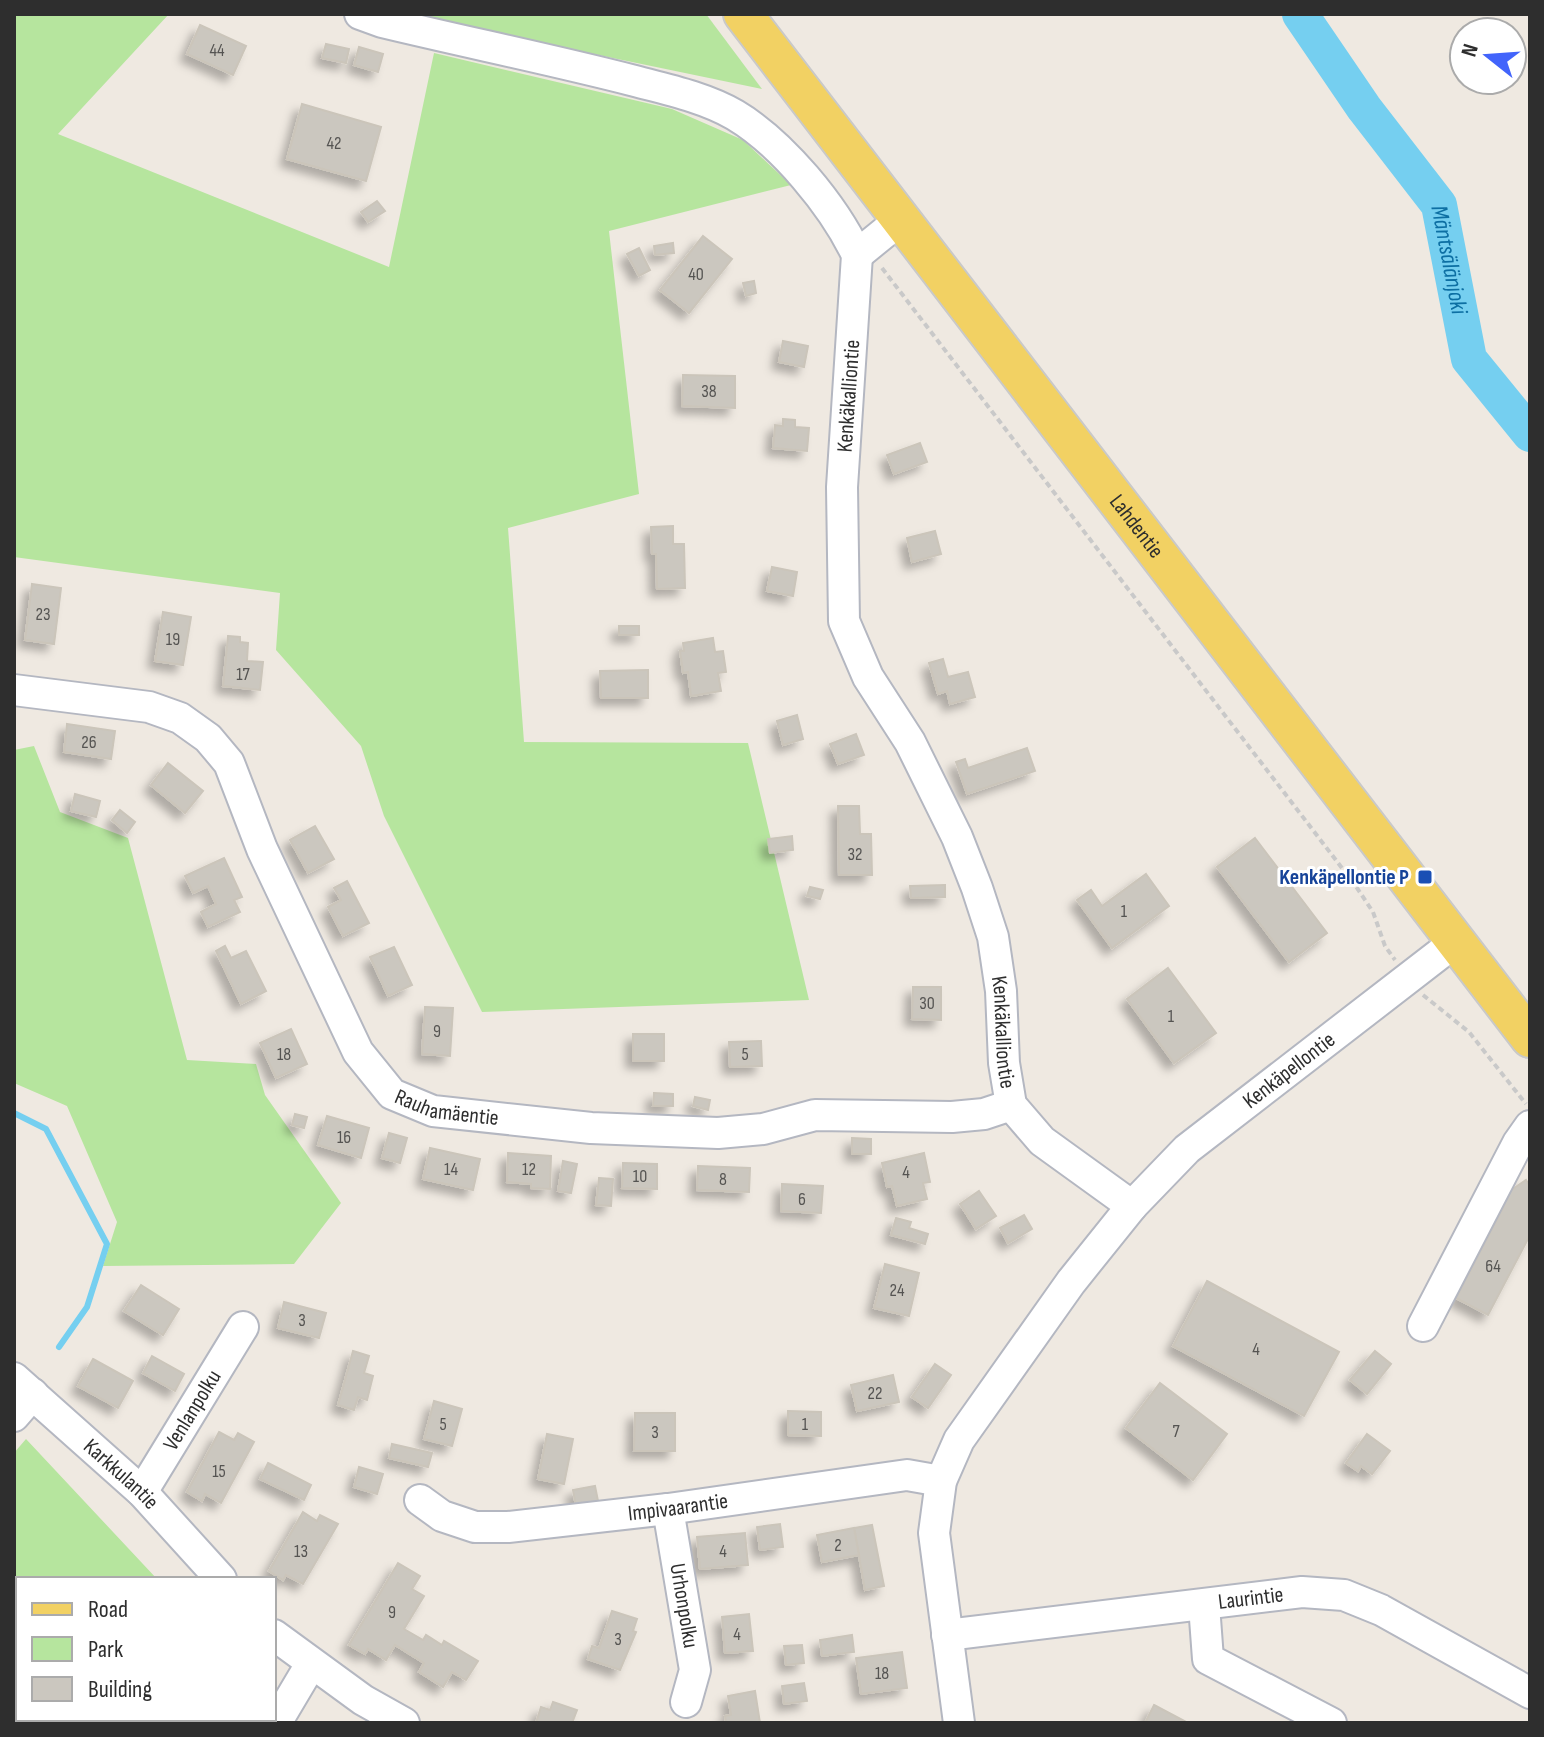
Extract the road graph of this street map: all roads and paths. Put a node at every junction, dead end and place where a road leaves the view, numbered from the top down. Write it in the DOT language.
graph roads {
  1 [pos="360,14"];
  2 [pos="743,14"];
  3 [pos="900,220"];
  4 [pos="864,250"];
  5 [pos="14,690"];
  6 [pos="1455,942"];
  7 [pos="1409,978"];
  8 [pos="1530,1038"];
  9 [pos="1011,1105"];
  10 [pos="1530,1109"];
  11 [pos="1530,1126"];
  12 [pos="1132,1206"];
  13 [pos="1423,1326"];
  14 [pos="243,1327"];
  15 [pos="20,1396"];
  16 [pos="941,1481"];
  17 [pos="142,1492"];
  18 [pos="420,1500"];
  19 [pos="668,1509"];
  20 [pos="219,1577"];
  21 [pos="1204,1605"];
  22 [pos="947,1635"];
  23 [pos="276,1637"];
  24 [pos="311,1664"];
  25 [pos="1530,1693"];
  26 [pos="686,1702"];
  27 [pos="276,1723"];
  28 [pos="404,1723"];
  29 [pos="959,1723"];
  30 [pos="1331,1723"];
  1 -- 4 [label="street"];
  2 -- 3 [label="main road, Lahdentie"];
  3 -- 4 [label="street"];
  3 -- 6 [label="main road, Lahdentie"];
  4 -- 7 [label="path"];
  4 -- 9 [label="street, Kenkäkalliontie"];
  5 -- 9 [label="street, Rauhamäentie"];
  6 -- 7 [label="street, Kenkäpellontie"];
  6 -- 8 [label="main road, Lahdentie"];
  7 -- 10 [label="path"];
  7 -- 12 [label="street, Kenkäpellontie"];
  9 -- 12 [label="street, Kenkäkalliontie"];
  11 -- 13 [label="street"];
  12 -- 16 [label="street"];
  14 -- 17 [label="street, Venlanpolku"];
  15 -- 17 [label="street, Karkkulantie"];
  16 -- 19 [label="street, Impivaarantie"];
  16 -- 22 [label="street"];
  17 -- 20 [label="street, Karkkulantie"];
  18 -- 19 [label="street, Impivaarantie"];
  19 -- 26 [label="street, Urhonpolku"];
  21 -- 22 [label="street, Laurintie"];
  21 -- 25 [label="street, Laurintie"];
  21 -- 30 [label="street"];
  22 -- 29 [label="street"];
  23 -- 24 [label="street"];
  24 -- 27 [label="street"];
  24 -- 28 [label="street"];
}
